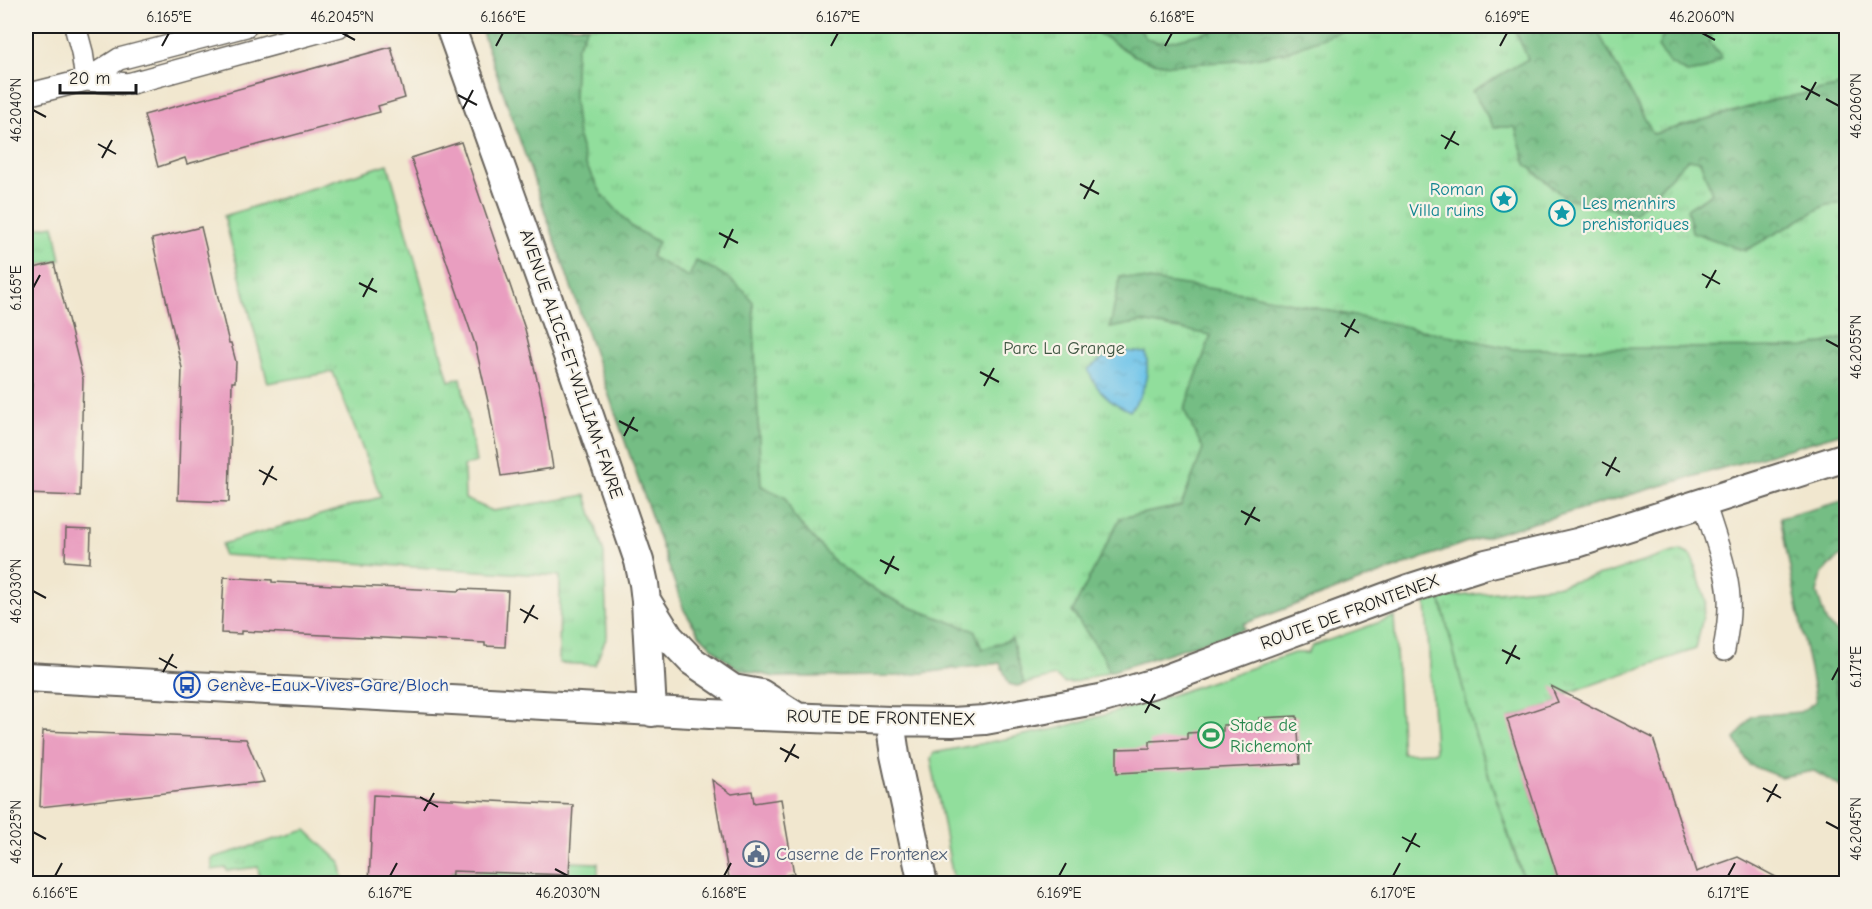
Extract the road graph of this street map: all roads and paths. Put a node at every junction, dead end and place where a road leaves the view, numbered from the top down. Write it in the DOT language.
graph roads {
  1 [pos="75,26"];
  2 [pos="246,26"];
  3 [pos="340,26"];
  4 [pos="450,26"];
  5 [pos="86,80"];
  6 [pos="26,95"];
  7 [pos="1846,457"];
  8 [pos="1704,502"];
  9 [pos="646,601"];
  10 [pos="1724,650"];
  11 [pos="26,677"];
  12 [pos="652,712"];
  13 [pos="797,717"];
  14 [pos="890,721"];
  15 [pos="923,884"];
  1 -- 5 [label="street"];
  2 -- 5 [label="street"];
  3 -- 5 [label="street"];
  4 -- 9 [label="main road, AVENUE ALICE-ET-WILLIAM-FAVRE"];
  5 -- 6 [label="street"];
  7 -- 8 [label="main road, ROUTE DE FRONTENEX"];
  8 -- 10 [label="street"];
  8 -- 14 [label="main road, ROUTE DE FRONTENEX"];
  9 -- 12 [label="main road, AVENUE ALICE-ET-WILLIAM-FAVRE"];
  9 -- 13 [label="main road"];
  11 -- 12 [label="main road, ROUTE DE FRONTENEX"];
  12 -- 13 [label="main road, ROUTE DE FRONTENEX"];
  13 -- 14 [label="main road, ROUTE DE FRONTENEX"];
  14 -- 15 [label="main road"];
}
